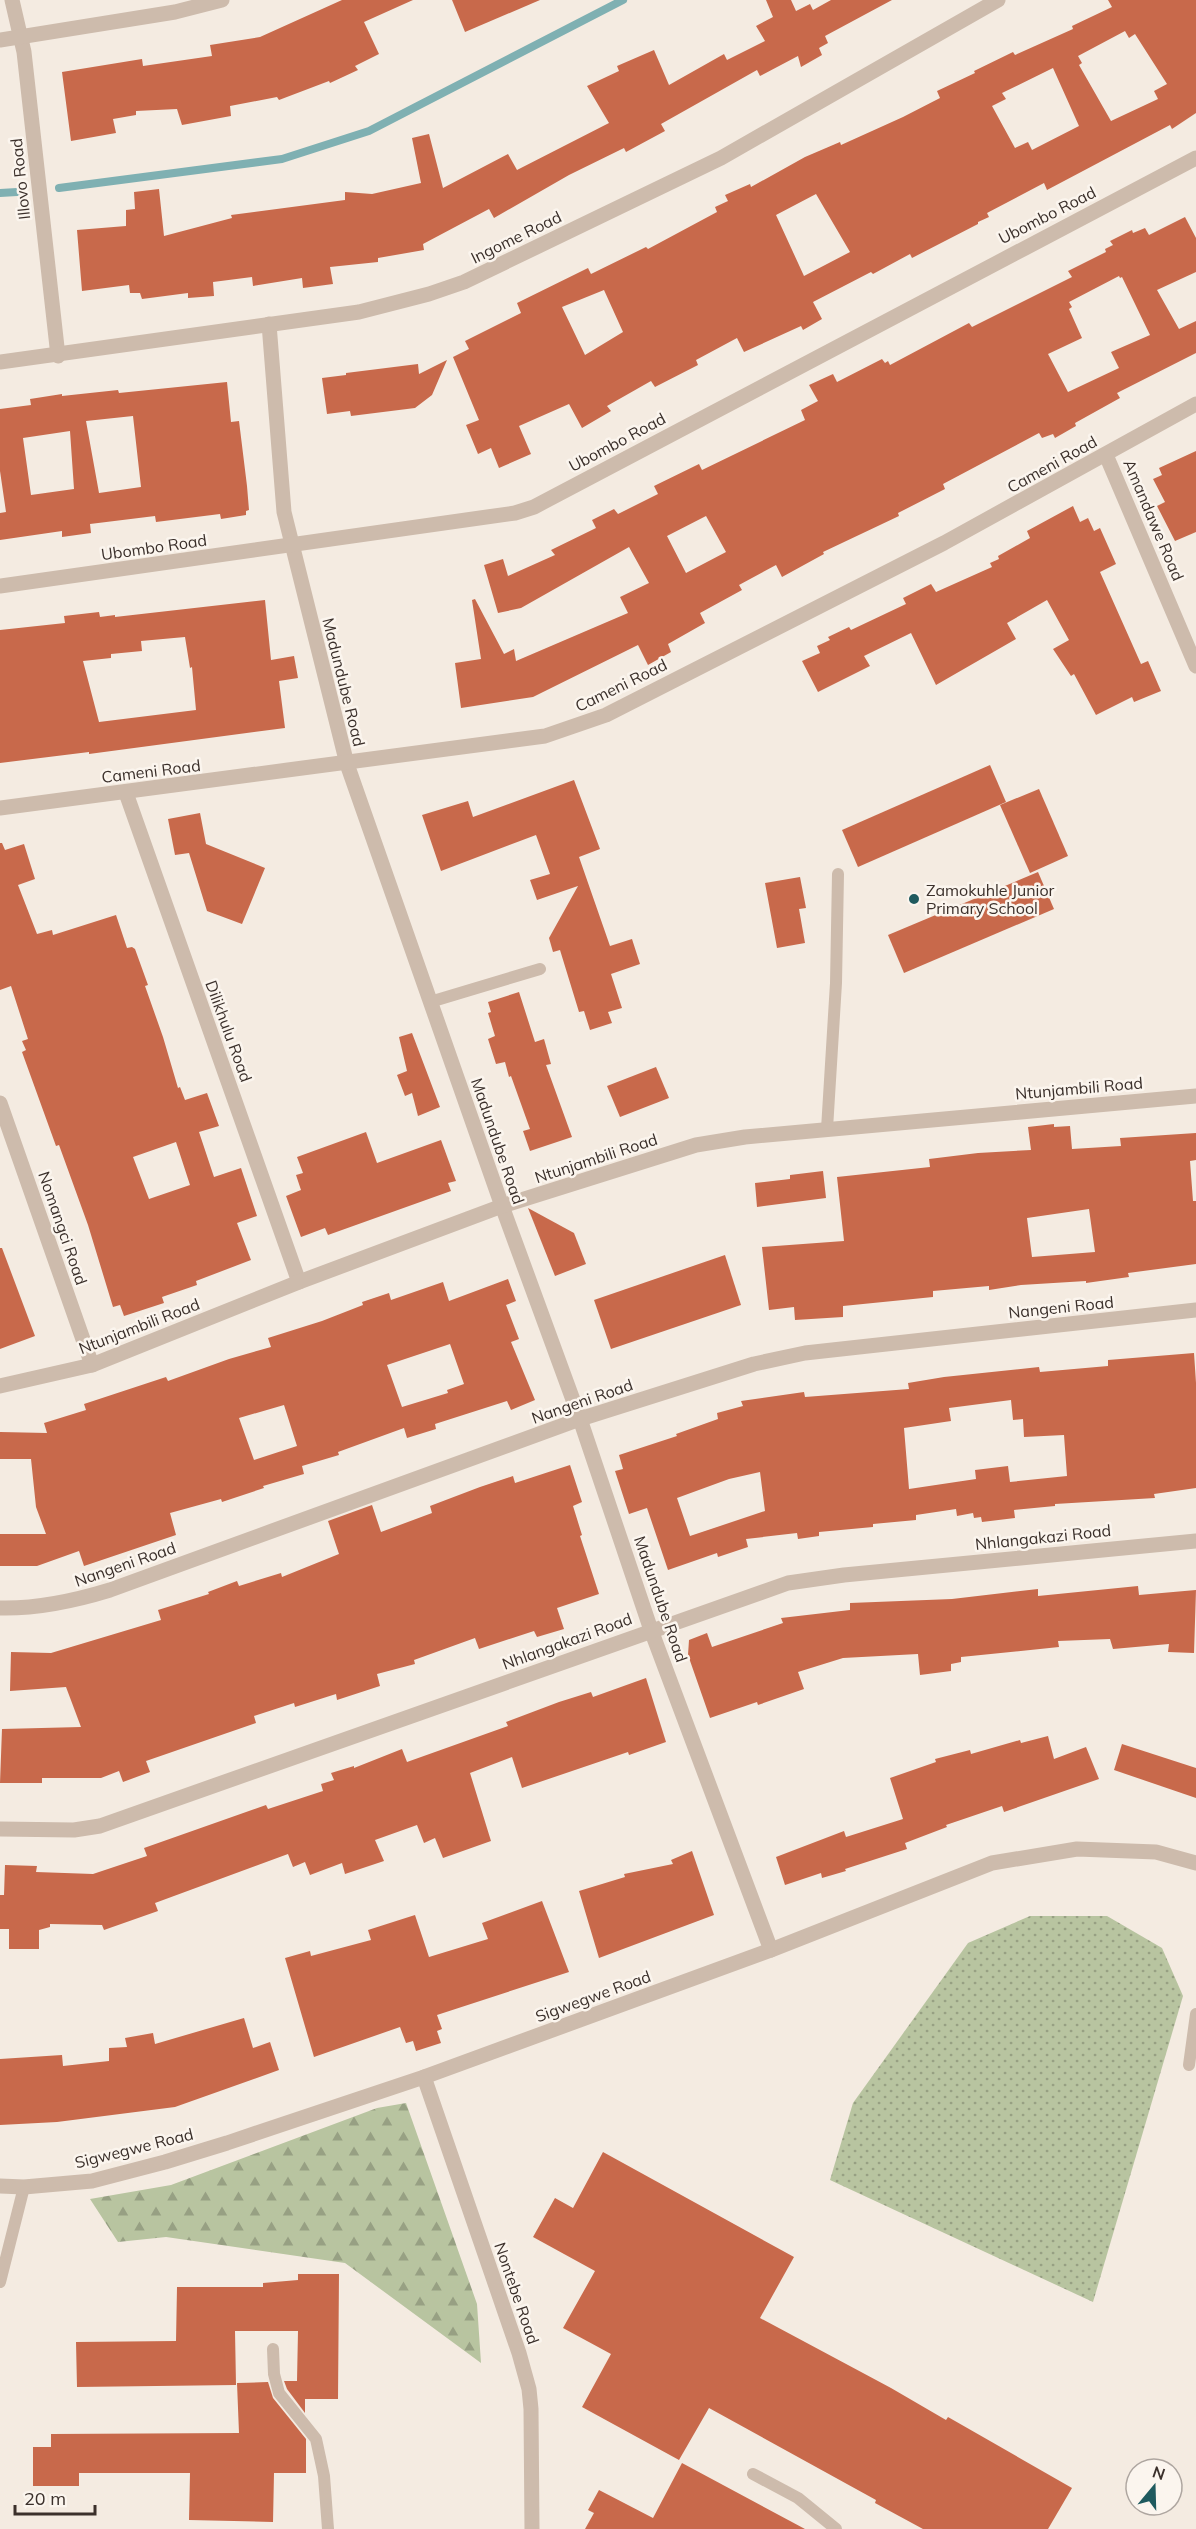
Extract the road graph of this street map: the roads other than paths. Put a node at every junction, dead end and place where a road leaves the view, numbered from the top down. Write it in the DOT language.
graph roads {
  1 [pos="12,0"];
  2 [pos="222,0"];
  3 [pos="998,0"];
  4 [pos="20,38"];
  5 [pos="0,40"];
  6 [pos="1196,158"];
  7 [pos="269,324"];
  8 [pos="58,356"];
  9 [pos="0,362"];
  10 [pos="1196,404"];
  11 [pos="1106,455"];
  12 [pos="291,546"];
  13 [pos="0,586"];
  14 [pos="1196,666"];
  15 [pos="347,764"];
  16 [pos="126,793"];
  17 [pos="0,808"];
  18 [pos="838,874"];
  19 [pos="540,969"];
  20 [pos="430,1002"];
  21 [pos="1196,1096"];
  22 [pos="0,1103"];
  23 [pos="827,1129"];
  24 [pos="502,1206"];
  25 [pos="299,1282"];
  26 [pos="1196,1310"];
  27 [pos="92,1365"];
  28 [pos="0,1386"];
  29 [pos="580,1419"];
  30 [pos="1196,1541"];
  31 [pos="0,1608"];
  32 [pos="651,1630"];
  33 [pos="0,1829"];
  34 [pos="1196,1863"];
  35 [pos="771,1950"];
  36 [pos="1196,2014"];
  37 [pos="1189,2065"];
  38 [pos="424,2077"];
  39 [pos="0,2186"];
  40 [pos="24,2187"];
  41 [pos="0,2282"];
  42 [pos="273,2349"];
  43 [pos="753,2474"];
  44 [pos="328,2529"];
  45 [pos="532,2529"];
  46 [pos="836,2529"];
  1 -- 4 [label="street, Illovo Road"];
  2 -- 4 [label="street"];
  3 -- 7 [label="street, Ingome Road"];
  4 -- 5 [label="street"];
  4 -- 8 [label="street, Illovo Road"];
  6 -- 12 [label="street, Ubombo Road"];
  7 -- 8 [label="street, Ingome Road"];
  7 -- 12 [label="street, Madundube Road"];
  8 -- 9 [label="street, Ingome Road"];
  10 -- 11 [label="street, Cameni Road"];
  11 -- 14 [label="street, Amandawe Road"];
  11 -- 15 [label="street, Cameni Road"];
  12 -- 13 [label="street, Ubombo Road"];
  12 -- 15 [label="street, Madundube Road"];
  15 -- 16 [label="street, Cameni Road"];
  15 -- 20 [label="street, Madundube Road"];
  16 -- 17 [label="street, Cameni Road"];
  16 -- 25 [label="street, Dilikhulu Road"];
  18 -- 23 [label="lane"];
  19 -- 20 [label="lane"];
  20 -- 24 [label="street, Madundube Road"];
  21 -- 23 [label="street, Ntunjambili Road"];
  22 -- 27 [label="street, Nomangci Road"];
  23 -- 24 [label="street, Ntunjambili Road"];
  24 -- 25 [label="street, Ntunjambili Road"];
  24 -- 29 [label="street, Madundube Road"];
  25 -- 27 [label="street, Ntunjambili Road"];
  26 -- 29 [label="street, Nangeni Road"];
  27 -- 28 [label="street, Ntunjambili Road"];
  29 -- 31 [label="street, Nangeni Road"];
  29 -- 32 [label="street, Madundube Road"];
  30 -- 32 [label="street, Nhlangakazi Road"];
  32 -- 33 [label="street, Nhlangakazi Road"];
  32 -- 35 [label="street, Madundube Road"];
  34 -- 35 [label="street, Sigwegwe Road"];
  35 -- 38 [label="street, Sigwegwe Road"];
  36 -- 37 [label="lane"];
  38 -- 40 [label="street, Sigwegwe Road"];
  38 -- 45 [label="street, Nontebe Road"];
  39 -- 40 [label="street, Sigwegwe Road"];
  40 -- 41 [label="lane"];
  42 -- 44 [label="lane"];
  43 -- 46 [label="lane"];
}
